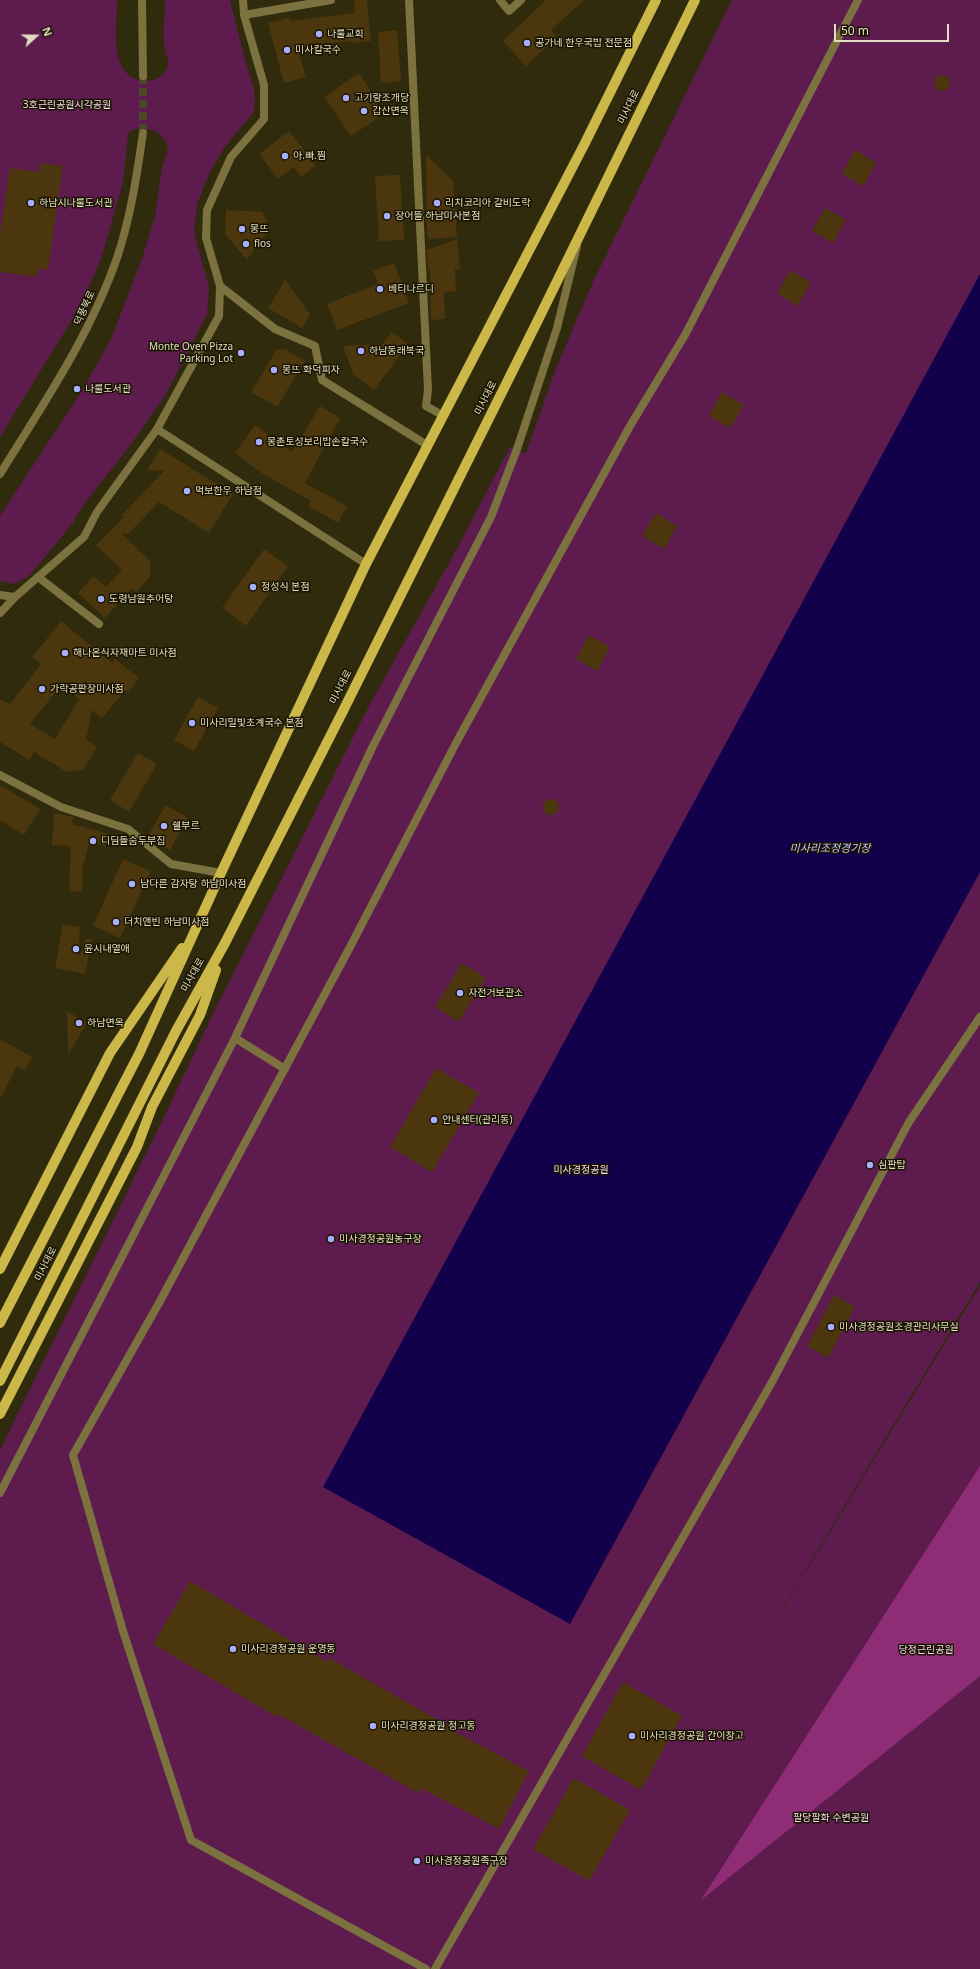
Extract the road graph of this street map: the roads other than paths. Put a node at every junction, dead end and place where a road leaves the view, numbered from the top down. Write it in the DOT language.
graph roads {
  1 [pos="142,0"];
  2 [pos="243,0"];
  3 [pos="331,0"];
  4 [pos="409,0"];
  5 [pos="500,0"];
  6 [pos="521,0"];
  7 [pos="656,0"];
  8 [pos="695,0"];
  9 [pos="858,0"];
  10 [pos="244,15"];
  11 [pos="143,76"];
  12 [pos="143,133"];
  13 [pos="580,235"];
  14 [pos="220,286"];
  15 [pos="442,415"];
  16 [pos="156,429"];
  17 [pos="427,445"];
  18 [pos="0,474"];
  19 [pos="366,564"];
  20 [pos="38,577"];
  21 [pos="0,595"];
  22 [pos="15,597"];
  23 [pos="0,613"];
  24 [pos="99,624"];
  25 [pos="0,775"];
  26 [pos="221,873"];
  27 [pos="196,926"];
  28 [pos="225,943"];
  29 [pos="980,1017"];
  30 [pos="234,1038"];
  31 [pos="284,1069"];
  32 [pos="0,1269"];
  33 [pos="0,1323"];
  34 [pos="0,1381"];
  35 [pos="0,1414"];
  36 [pos="0,1493"];
  37 [pos="426,1969"];
  38 [pos="435,1969"];
  1 -- 11 [label="street"];
  2 -- 10 [label="street"];
  3 -- 10 [label="street"];
  4 -- 15 [label="street"];
  5 -- 6 [label="street"];
  7 -- 15 [label="main road, 미사대로"];
  8 -- 13 [label="main road, 미사대로"];
  9 -- 31 [label="street"];
  10 -- 14 [label="street"];
  12 -- 18 [label="street, 덕풍북로"];
  13 -- 28 [label="main road, 미사대로"];
  13 -- 30 [label="street"];
  14 -- 16 [label="street"];
  14 -- 17 [label="street"];
  15 -- 17 [label="main road, 미사대로"];
  16 -- 19 [label="street"];
  16 -- 20 [label="street"];
  17 -- 19 [label="main road, 미사대로"];
  19 -- 26 [label="main road, 미사대로"];
  20 -- 22 [label="street"];
  20 -- 24 [label="street"];
  21 -- 22 [label="street"];
  22 -- 23 [label="street"];
  25 -- 26 [label="street"];
  26 -- 27 [label="main road, 미사대로"];
  27 -- 32 [label="main road"];
  27 -- 33 [label="main road, 미사대로"];
  28 -- 34 [label="main road, 미사대로"];
  28 -- 35 [label="main road"];
  29 -- 38 [label="street"];
  30 -- 31 [label="street"];
  30 -- 36 [label="street"];
  31 -- 37 [label="street"];
}
